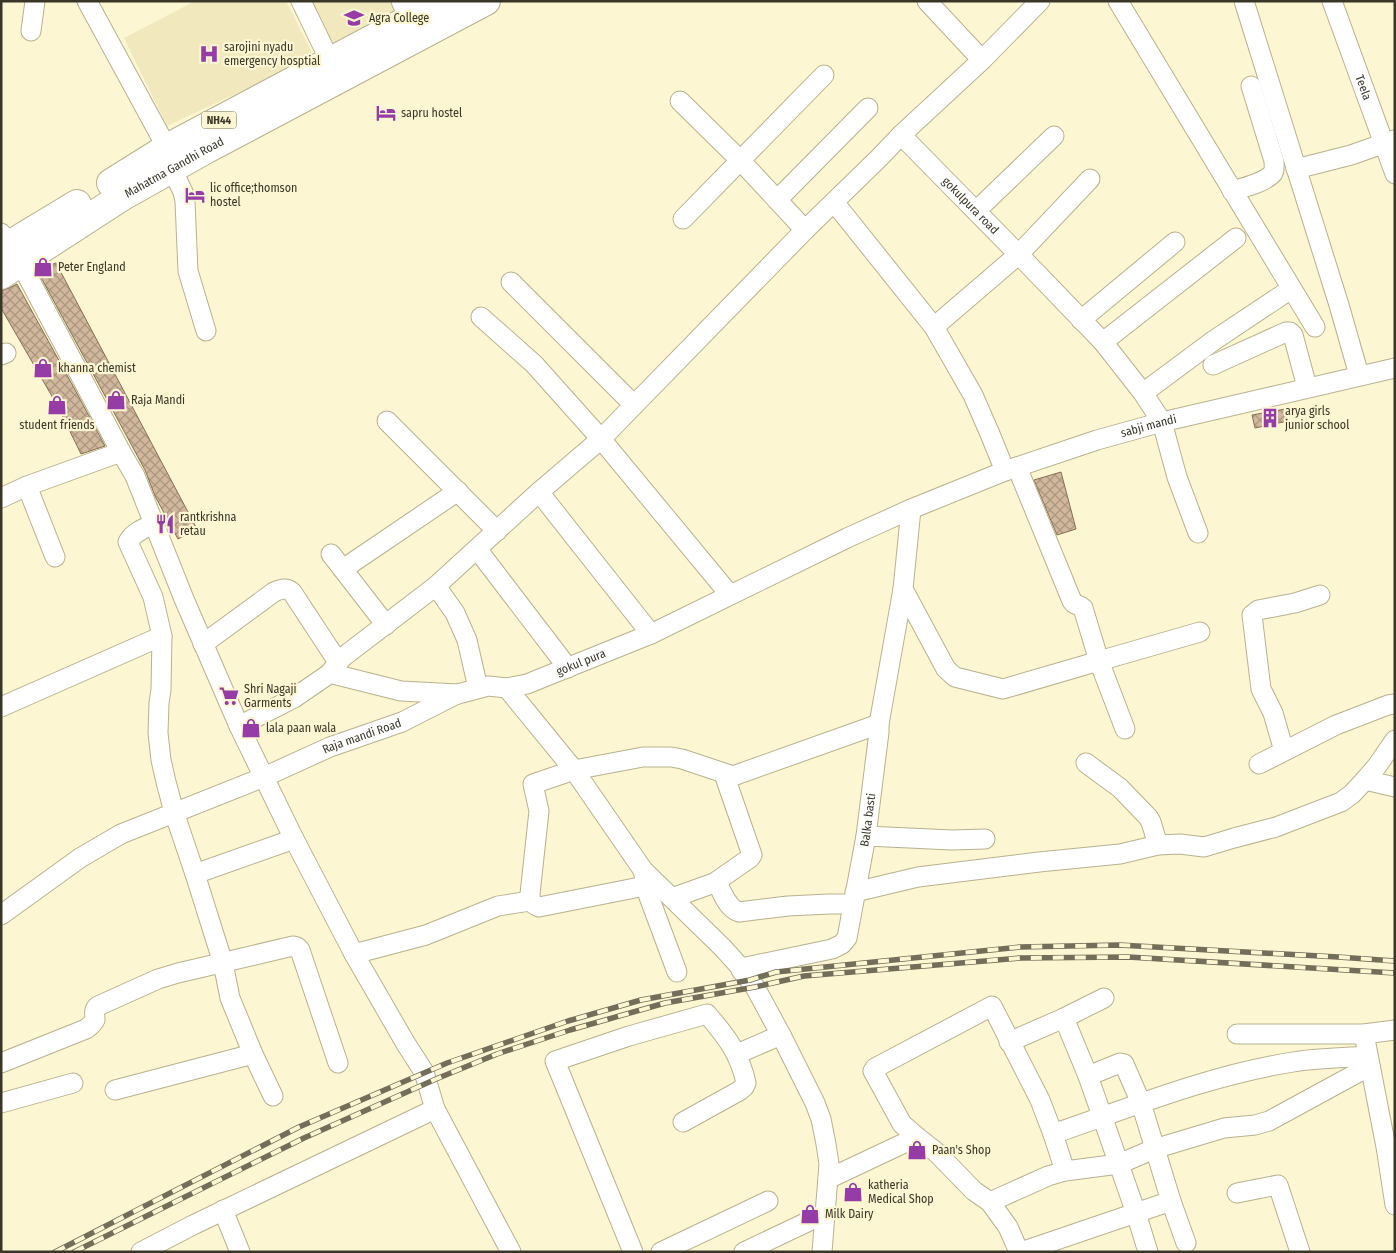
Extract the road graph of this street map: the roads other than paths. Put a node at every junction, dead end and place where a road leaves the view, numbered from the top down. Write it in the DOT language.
graph roads {
  1 [pos="35,1"];
  2 [pos="87,1"];
  3 [pos="300,1"];
  4 [pos="444,1"];
  5 [pos="486,1"];
  6 [pos="927,1"];
  7 [pos="1040,1"];
  8 [pos="1118,1"];
  9 [pos="1244,1"];
  10 [pos="1332,1"];
  11 [pos="405,10"];
  12 [pos="31,31"];
  13 [pos="982,60"];
  14 [pos="330,61"];
  15 [pos="824,75"];
  16 [pos="1251,86"];
  17 [pos="680,101"];
  18 [pos="868,108"];
  19 [pos="901,134"];
  20 [pos="1054,136"];
  21 [pos="1389,141"];
  22 [pos="170,159"];
  23 [pos="740,160"];
  24 [pos="1296,169"];
  25 [pos="1395,174"];
  26 [pos="1090,179"];
  27 [pos="1232,191"];
  28 [pos="777,200"];
  29 [pos="834,202"];
  30 [pos="976,210"];
  31 [pos="684,219"];
  32 [pos="805,230"];
  33 [pos="1236,238"];
  34 [pos="1174,242"];
  35 [pos="7,253"];
  36 [pos="1019,254"];
  37 [pos="512,282"];
  38 [pos="1291,289"];
  39 [pos="481,317"];
  40 [pos="1081,320"];
  41 [pos="934,327"];
  42 [pos="1314,327"];
  43 [pos="206,331"];
  44 [pos="1103,342"];
  45 [pos="1213,365"];
  46 [pos="1395,368"];
  47 [pos="1359,375"];
  48 [pos="1307,388"];
  49 [pos="1143,393"];
  50 [pos="634,405"];
  51 [pos="388,421"];
  52 [pos="1162,422"];
  53 [pos="601,439"];
  54 [pos="121,452"];
  55 [pos="1011,469"];
  56 [pos="27,486"];
  57 [pos="458,491"];
  58 [pos="540,492"];
  59 [pos="1,498"];
  60 [pos="910,509"];
  61 [pos="154,524"];
  62 [pos="497,531"];
  63 [pos="1198,533"];
  64 [pos="477,549"];
  65 [pos="331,554"];
  66 [pos="55,556"];
  67 [pos="343,569"];
  68 [pos="436,586"];
  69 [pos="903,589"];
  70 [pos="730,595"];
  71 [pos="1320,595"];
  72 [pos="386,624"];
  73 [pos="1200,632"];
  74 [pos="651,634"];
  75 [pos="162,636"];
  76 [pos="203,644"];
  77 [pos="1099,661"];
  78 [pos="334,668"];
  79 [pos="568,668"];
  80 [pos="478,688"];
  81 [pos="507,688"];
  82 [pos="458,694"];
  83 [pos="1395,704"];
  84 [pos="1,707"];
  85 [pos="879,724"];
  86 [pos="239,726"];
  87 [pos="1125,730"];
  88 [pos="1395,740"];
  89 [pos="1284,751"];
  90 [pos="1086,763"];
  91 [pos="1258,764"];
  92 [pos="574,770"];
  93 [pos="724,774"];
  94 [pos="264,777"];
  95 [pos="1384,785"];
  96 [pos="174,812"];
  97 [pos="866,836"];
  98 [pos="294,839"];
  99 [pos="985,839"];
  100 [pos="1158,845"];
  101 [pos="196,874"];
  102 [pos="644,878"];
  103 [pos="717,882"];
  104 [pos="672,898"];
  105 [pos="854,898"];
  106 [pos="530,901"];
  107 [pos="1,914"];
  108 [pos="354,954"];
  109 [pos="224,963"];
  110 [pos="741,968"];
  111 [pos="677,972"];
  112 [pos="1104,998"];
  113 [pos="1064,1018"];
  114 [pos="1377,1032"];
  115 [pos="1237,1034"];
  116 [pos="781,1035"];
  117 [pos="1010,1042"];
  118 [pos="253,1054"];
  119 [pos="737,1054"];
  120 [pos="1369,1061"];
  121 [pos="1,1063"];
  122 [pos="338,1063"];
  123 [pos="1088,1076"];
  124 [pos="72,1083"];
  125 [pos="115,1090"];
  126 [pos="272,1096"];
  127 [pos="1141,1102"];
  128 [pos="1,1103"];
  129 [pos="435,1109"];
  130 [pos="1102,1117"];
  131 [pos="684,1122"];
  132 [pos="1053,1134"];
  133 [pos="917,1137"];
  134 [pos="1154,1149"];
  135 [pos="1119,1164"];
  136 [pos="1065,1171"];
  137 [pos="828,1179"];
  138 [pos="1237,1193"];
  139 [pos="768,1200"];
  140 [pos="1171,1201"];
  141 [pos="990,1202"];
  142 [pos="1395,1205"];
  143 [pos="223,1210"];
  144 [pos="1136,1213"];
  145 [pos="824,1214"];
  146 [pos="1186,1243"];
  147 [pos="141,1252"];
  148 [pos="240,1252"];
  149 [pos="510,1252"];
  150 [pos="633,1252"];
  151 [pos="661,1252"];
  152 [pos="744,1252"];
  153 [pos="822,1252"];
  154 [pos="1020,1252"];
  155 [pos="1148,1252"];
  156 [pos="1300,1252"];
  1 -- 12 [label="street"];
  2 -- 22 [label="street"];
  3 -- 14 [label="street"];
  4 -- 11 [label="highway, Mahatma Gandhi Road / NH44"];
  5 -- 22 [label="highway, Mahatma Gandhi Road / NH44"];
  6 -- 13 [label="street"];
  7 -- 13 [label="street"];
  8 -- 27 [label="street"];
  9 -- 24 [label="street"];
  10 -- 21 [label="street, Teela"];
  11 -- 14 [label="highway, Mahatma Gandhi Road / NH44"];
  13 -- 19 [label="street"];
  14 -- 22 [label="highway, Mahatma Gandhi Road / NH44"];
  15 -- 23 [label="street"];
  16 -- 27 [label="street"];
  17 -- 23 [label="street"];
  18 -- 28 [label="street"];
  19 -- 29 [label="street"];
  19 -- 30 [label="street, gokulpura road"];
  20 -- 30 [label="street"];
  21 -- 24 [label="street"];
  21 -- 25 [label="street, Teela"];
  22 -- 35 [label="highway, Mahatma Gandhi Road / NH44"];
  22 -- 43 [label="street"];
  23 -- 28 [label="street"];
  23 -- 31 [label="street"];
  24 -- 47 [label="street"];
  26 -- 36 [label="street"];
  27 -- 38 [label="street"];
  28 -- 32 [label="street"];
  29 -- 32 [label="street"];
  29 -- 41 [label="street"];
  30 -- 36 [label="street, gokulpura road"];
  32 -- 50 [label="street"];
  33 -- 44 [label="street"];
  34 -- 40 [label="street"];
  35 -- 54 [label="street"];
  36 -- 40 [label="street, gokulpura road"];
  36 -- 41 [label="street"];
  37 -- 50 [label="street"];
  38 -- 42 [label="street"];
  38 -- 49 [label="street"];
  39 -- 53 [label="street"];
  40 -- 44 [label="street, gokulpura road"];
  41 -- 55 [label="street"];
  44 -- 49 [label="street, gokulpura road"];
  45 -- 48 [label="street"];
  46 -- 47 [label="street, sabji mandi"];
  47 -- 48 [label="street, sabji mandi"];
  48 -- 52 [label="street, sabji mandi"];
  49 -- 52 [label="street, gokulpura road"];
  50 -- 53 [label="street"];
  51 -- 57 [label="street"];
  52 -- 55 [label="street, sabji mandi"];
  52 -- 63 [label="street, gokulpura road"];
  53 -- 58 [label="street"];
  53 -- 70 [label="street"];
  54 -- 56 [label="street"];
  54 -- 61 [label="street"];
  55 -- 60 [label="street, sabji mandi"];
  55 -- 77 [label="street"];
  56 -- 59 [label="street"];
  56 -- 66 [label="street"];
  57 -- 62 [label="street"];
  57 -- 67 [label="street"];
  58 -- 62 [label="street"];
  58 -- 74 [label="street"];
  60 -- 69 [label="street, Balka basti"];
  60 -- 70 [label="street, gokul pura"];
  61 -- 75 [label="street"];
  61 -- 76 [label="street"];
  62 -- 64 [label="street"];
  64 -- 68 [label="street"];
  64 -- 79 [label="street"];
  65 -- 67 [label="street"];
  67 -- 72 [label="street"];
  68 -- 72 [label="street"];
  68 -- 80 [label="street"];
  69 -- 77 [label="street"];
  69 -- 85 [label="street, Balka basti"];
  70 -- 74 [label="street, gokul pura"];
  71 -- 89 [label="street"];
  72 -- 78 [label="street"];
  73 -- 77 [label="street"];
  74 -- 79 [label="street, gokul pura"];
  75 -- 84 [label="street"];
  75 -- 96 [label="street"];
  76 -- 78 [label="street"];
  76 -- 86 [label="street"];
  77 -- 87 [label="street"];
  78 -- 82 [label="street, gokul pura"];
  78 -- 86 [label="street"];
  79 -- 81 [label="street, gokul pura"];
  80 -- 81 [label="street, gokul pura"];
  80 -- 82 [label="street, gokul pura"];
  81 -- 92 [label="street"];
  82 -- 94 [label="street, Raja mandi Road"];
  83 -- 89 [label="street"];
  85 -- 93 [label="street"];
  85 -- 97 [label="street, Balka basti"];
  86 -- 94 [label="street"];
  88 -- 95 [label="street"];
  89 -- 91 [label="street"];
  90 -- 100 [label="street"];
  92 -- 93 [label="street"];
  92 -- 102 [label="street"];
  92 -- 106 [label="street"];
  93 -- 103 [label="street"];
  94 -- 96 [label="street, Raja mandi Road"];
  94 -- 98 [label="street"];
  95 -- 100 [label="street"];
  96 -- 101 [label="street"];
  96 -- 107 [label="street, Raja mandi Road"];
  97 -- 99 [label="street"];
  97 -- 105 [label="street, Balka basti"];
  98 -- 101 [label="street"];
  98 -- 108 [label="street"];
  100 -- 105 [label="street"];
  101 -- 109 [label="street"];
  102 -- 104 [label="street"];
  102 -- 106 [label="street"];
  102 -- 111 [label="street"];
  103 -- 104 [label="street"];
  103 -- 105 [label="street"];
  104 -- 110 [label="street"];
  105 -- 110 [label="street, Balka basti"];
  106 -- 108 [label="street"];
  108 -- 129 [label="street"];
  109 -- 118 [label="street"];
  109 -- 121 [label="street"];
  109 -- 122 [label="street"];
  110 -- 116 [label="street"];
  112 -- 113 [label="street"];
  113 -- 117 [label="street"];
  113 -- 123 [label="street"];
  114 -- 115 [label="street"];
  114 -- 120 [label="street"];
  116 -- 119 [label="street"];
  116 -- 137 [label="street"];
  117 -- 132 [label="street"];
  117 -- 133 [label="street"];
  118 -- 125 [label="street"];
  118 -- 126 [label="street"];
  119 -- 131 [label="street"];
  119 -- 150 [label="street"];
  120 -- 127 [label="street"];
  120 -- 134 [label="street"];
  120 -- 142 [label="street"];
  123 -- 127 [label="street"];
  123 -- 130 [label="street"];
  124 -- 128 [label="street"];
  127 -- 130 [label="street"];
  127 -- 134 [label="street"];
  129 -- 143 [label="street"];
  129 -- 149 [label="street"];
  130 -- 132 [label="street"];
  130 -- 135 [label="street"];
  132 -- 136 [label="street"];
  133 -- 137 [label="street"];
  133 -- 141 [label="street"];
  134 -- 135 [label="street"];
  134 -- 140 [label="street"];
  135 -- 136 [label="street"];
  135 -- 144 [label="street"];
  136 -- 141 [label="street"];
  137 -- 145 [label="street"];
  138 -- 156 [label="street"];
  139 -- 151 [label="street"];
  140 -- 144 [label="street"];
  140 -- 146 [label="street"];
  141 -- 154 [label="street"];
  143 -- 147 [label="street"];
  143 -- 148 [label="street"];
  144 -- 154 [label="street"];
  144 -- 155 [label="street"];
  145 -- 152 [label="street"];
  145 -- 153 [label="street"];
}
